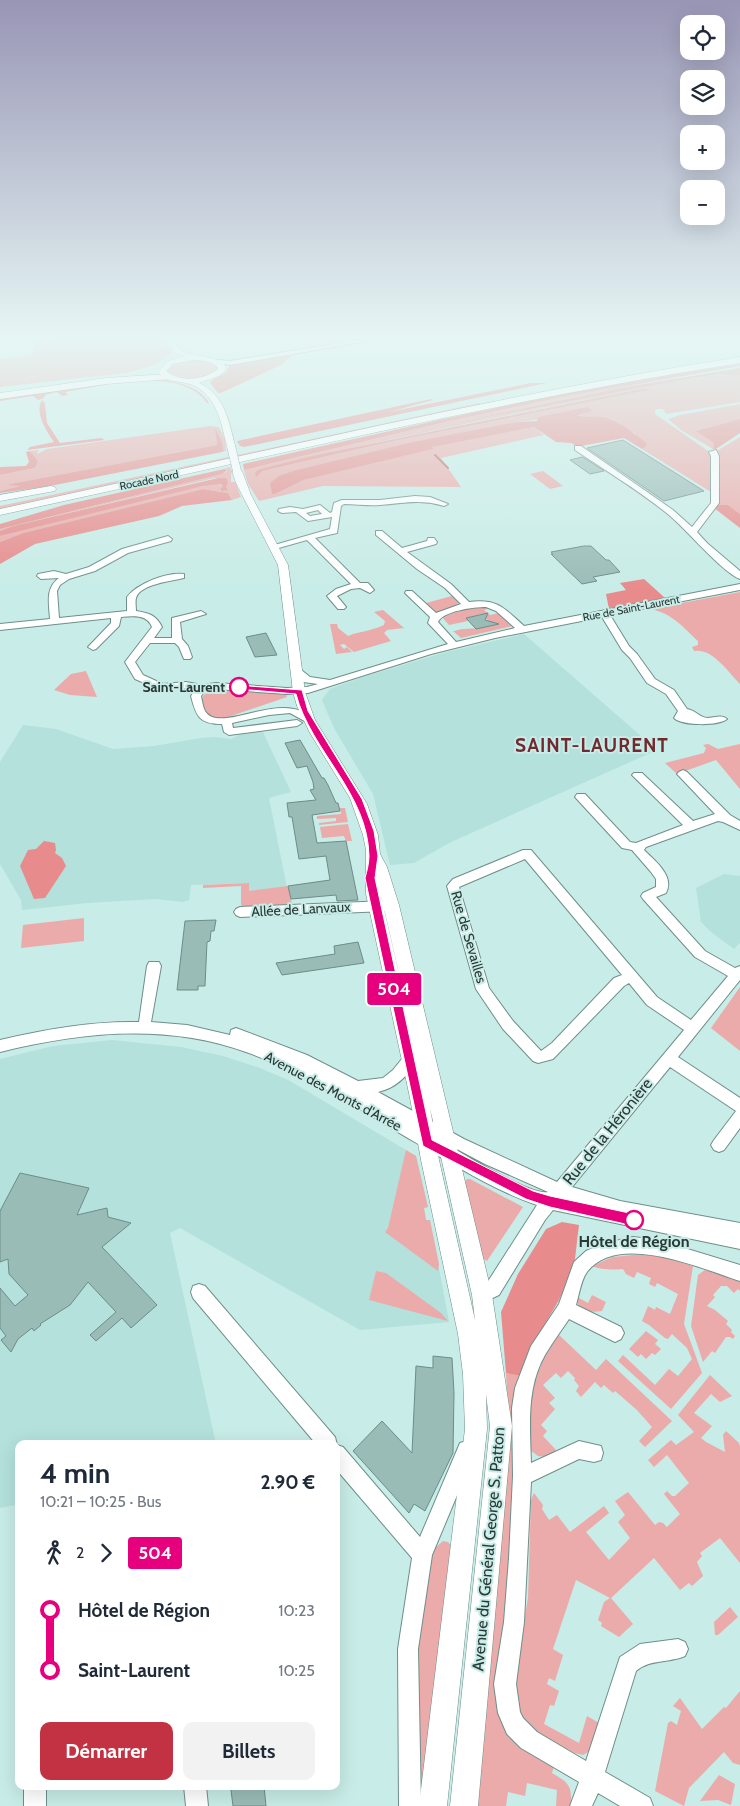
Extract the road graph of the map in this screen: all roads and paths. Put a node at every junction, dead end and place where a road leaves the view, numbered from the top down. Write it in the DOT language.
graph roads {
  1 [pos="224,420"];
  2 [pos="389,420"];
  3 [pos="423,420"];
  4 [pos="578,448"];
  5 [pos="713,452"];
  6 [pos="250,458"];
  7 [pos="209,459"];
  8 [pos="0,498"];
  9 [pos="408,500"];
  10 [pos="370,502"];
  11 [pos="0,504"];
  12 [pos="444,504"];
  13 [pos="282,511"];
  14 [pos="0,512"];
  15 [pos="332,515"];
  16 [pos="0,519"];
  17 [pos="693,532"];
  18 [pos="379,533"];
  19 [pos="309,537"];
  20 [pos="168,538"];
  21 [pos="431,540"];
  22 [pos="275,546"];
  23 [pos="401,551"];
  24 [pos="41,576"];
  25 [pos="181,576"];
  26 [pos="740,576"];
  27 [pos="66,577"];
  28 [pos="353,582"];
  29 [pos="740,587"];
  30 [pos="370,590"];
  31 [pos="409,593"];
  32 [pos="468,606"];
  33 [pos="342,607"];
  34 [pos="132,613"];
  35 [pos="604,613"];
  36 [pos="201,614"];
  37 [pos="116,615"];
  38 [pos="436,617"];
  39 [pos="55,621"];
  40 [pos="0,627"];
  41 [pos="522,629"];
  42 [pos="148,640"];
  43 [pos="177,640"];
  44 [pos="454,645"];
  45 [pos="94,647"];
  46 [pos="187,657"];
  47 [pos="298,674"];
  48 [pos="341,680"];
  49 [pos="202,688"];
  50 [pos="264,689"];
  51 [pos="299,693"];
  52 [pos="269,707"];
  53 [pos="689,717"];
  54 [pos="239,718"];
  55 [pos="304,719"];
  56 [pos="722,719"];
  57 [pos="226,721"];
  58 [pos="677,730"];
  59 [pos="683,774"];
  60 [pos="638,775"];
  61 [pos="581,797"];
  62 [pos="726,818"];
  63 [pos="691,826"];
  64 [pos="740,826"];
  65 [pos="638,847"];
  66 [pos="383,906"];
  67 [pos="240,912"];
  68 [pos="154,966"];
  69 [pos="738,973"];
  70 [pos="631,976"];
  71 [pos="145,1020"];
  72 [pos="692,1028"];
  73 [pos="0,1038"];
  74 [pos="0,1046"];
  75 [pos="668,1058"];
  76 [pos="410,1059"];
  77 [pos="355,1087"];
  78 [pos="740,1106"];
  79 [pos="740,1116"];
  80 [pos="431,1133"];
  81 [pos="719,1146"];
  82 [pos="448,1154"];
  83 [pos="555,1195"];
  84 [pos="740,1231"];
  85 [pos="740,1242"];
  86 [pos="740,1273"];
  87 [pos="199,1292"];
  88 [pos="482,1295"];
  89 [pos="566,1309"];
  90 [pos="615,1333"];
  91 [pos="325,1440"];
  92 [pos="594,1452"];
  93 [pos="340,1459"];
  94 [pos="522,1476"];
  95 [pos="456,1501"];
  96 [pos="494,1507"];
  97 [pos="422,1555"];
  98 [pos="678,1648"];
  99 [pos="592,1778"];
  100 [pos="35,1790"];
  101 [pos="195,1790"];
  102 [pos="35,1806"];
  103 [pos="197,1806"];
  104 [pos="410,1806"];
  105 [pos="433,1806"];
  106 [pos="464,1806"];
  107 [pos="581,1806"];
  108 [pos="642,1806"];
  1 -- 22 [label="main road, Avenue du Général George S. Patton, bridge"];
  2 -- 7 [label="highway, Rocade Nord"];
  3 -- 6 [label="highway, Rocade Nord"];
  4 -- 17 [label="street"];
  5 -- 17 [label="street"];
  6 -- 14 [label="highway, Rocade Nord"];
  6 -- 16 [label="highway"];
  7 -- 8 [label="highway"];
  7 -- 11 [label="highway, Rocade Nord"];
  9 -- 10 [label="street"];
  9 -- 10 [label="street"];
  9 -- 12 [label="street"];
  10 -- 15 [label="street"];
  13 -- 15 [label="street"];
  15 -- 19 [label="street"];
  17 -- 26 [label="street"];
  18 -- 23 [label="street"];
  19 -- 22 [label="street"];
  19 -- 28 [label="street"];
  20 -- 27 [label="street"];
  21 -- 23 [label="street"];
  22 -- 47 [label="main road, Avenue du Général George S. Patton"];
  23 -- 32 [label="street"];
  24 -- 27 [label="street"];
  25 -- 34 [label="street"];
  27 -- 39 [label="street"];
  28 -- 30 [label="street"];
  28 -- 33 [label="street"];
  29 -- 35 [label="street, Rue de Saint-Laurent"];
  31 -- 38 [label="street"];
  32 -- 38 [label="street"];
  32 -- 41 [label="street"];
  34 -- 37 [label="street"];
  34 -- 42 [label="street"];
  35 -- 41 [label="street, Rue de Saint-Laurent"];
  35 -- 53 [label="street"];
  36 -- 43 [label="street"];
  37 -- 39 [label="street"];
  37 -- 45 [label="street"];
  38 -- 44 [label="street"];
  39 -- 40 [label="street"];
  41 -- 44 [label="street, Rue de Saint-Laurent"];
  42 -- 43 [label="street"];
  42 -- 49 [label="street"];
  43 -- 46 [label="street"];
  44 -- 48 [label="street, Rue de Saint-Laurent"];
  47 -- 48 [label="street, Rue de Saint-Laurent"];
  47 -- 50 [label="street"];
  47 -- 51 [label="main road, Avenue du Général George S. Patton"];
  48 -- 51 [label="street, Rue de Saint-Laurent"];
  49 -- 50 [label="street"];
  49 -- 57 [label="street"];
  50 -- 51 [label="street"];
  51 -- 52 [label="street, Rue de Saint-Laurent"];
  51 -- 55 [label="main road, Avenue du Général George S. Patton"];
  52 -- 54 [label="street, Rue de Saint-Laurent"];
  52 -- 55 [label="street"];
  53 -- 56 [label="street"];
  53 -- 58 [label="street"];
  54 -- 55 [label="street"];
  54 -- 57 [label="street"];
  55 -- 57 [label="street"];
  55 -- 66 [label="main road, Avenue du Général George S. Patton"];
  59 -- 62 [label="street"];
  60 -- 63 [label="street"];
  61 -- 65 [label="street"];
  62 -- 63 [label="street"];
  62 -- 64 [label="street"];
  63 -- 65 [label="street"];
  65 -- 69 [label="street"];
  66 -- 67 [label="street, Allée de Lanvaux"];
  66 -- 76 [label="main road, Avenue du Général George S. Patton"];
  66 -- 80 [label="main road, Avenue du Général George S. Patton"];
  68 -- 71 [label="street"];
  69 -- 72 [label="street, Rue de la Héronière"];
  70 -- 70 [label="street, Rue de Sevailles"];
  70 -- 72 [label="street, Rue de Sevailles"];
  71 -- 73 [label="street, Avenue des Monts d'Arrée"];
  71 -- 77 [label="street, Avenue des Monts d'Arrée"];
  72 -- 75 [label="street, Rue de la Héronière"];
  74 -- 80 [label="street, Avenue des Monts d'Arrée"];
  75 -- 78 [label="street"];
  75 -- 83 [label="street, Rue de la Héronière"];
  76 -- 77 [label="street, Avenue des Monts d'Arrée"];
  76 -- 80 [label="main road, Avenue du Général George S. Patton"];
  77 -- 80 [label="street, Avenue des Monts d'Arrée"];
  79 -- 81 [label="street"];
  80 -- 82 [label="main road, Avenue du Général George S. Patton"];
  80 -- 83 [label="street, Avenue des Monts d'Arrée"];
  80 -- 95 [label="main road, Avenue du Général George S. Patton"];
  82 -- 83 [label="street, Avenue des Monts d'Arrée"];
  82 -- 88 [label="main road, Avenue du Général George S. Patton"];
  83 -- 84 [label="street, Avenue des Monts d'Arrée"];
  83 -- 85 [label="street, Avenue des Monts d'Arrée"];
  83 -- 88 [label="street, Rue de la Héronière"];
  86 -- 89 [label="street"];
  87 -- 91 [label="street"];
  88 -- 96 [label="main road, Avenue du Général George S. Patton"];
  89 -- 90 [label="street"];
  89 -- 94 [label="street"];
  92 -- 94 [label="street"];
  93 -- 97 [label="street"];
  94 -- 99 [label="street"];
  95 -- 96 [label="street"];
  95 -- 97 [label="street"];
  95 -- 105 [label="main road, Avenue du Général George S. Patton"];
  96 -- 106 [label="main road, Avenue du Général George S. Patton"];
  97 -- 104 [label="street"];
  98 -- 99 [label="street"];
  99 -- 107 [label="street"];
  99 -- 108 [label="street"];
  100 -- 102 [label="street"];
  101 -- 103 [label="street"];
}
